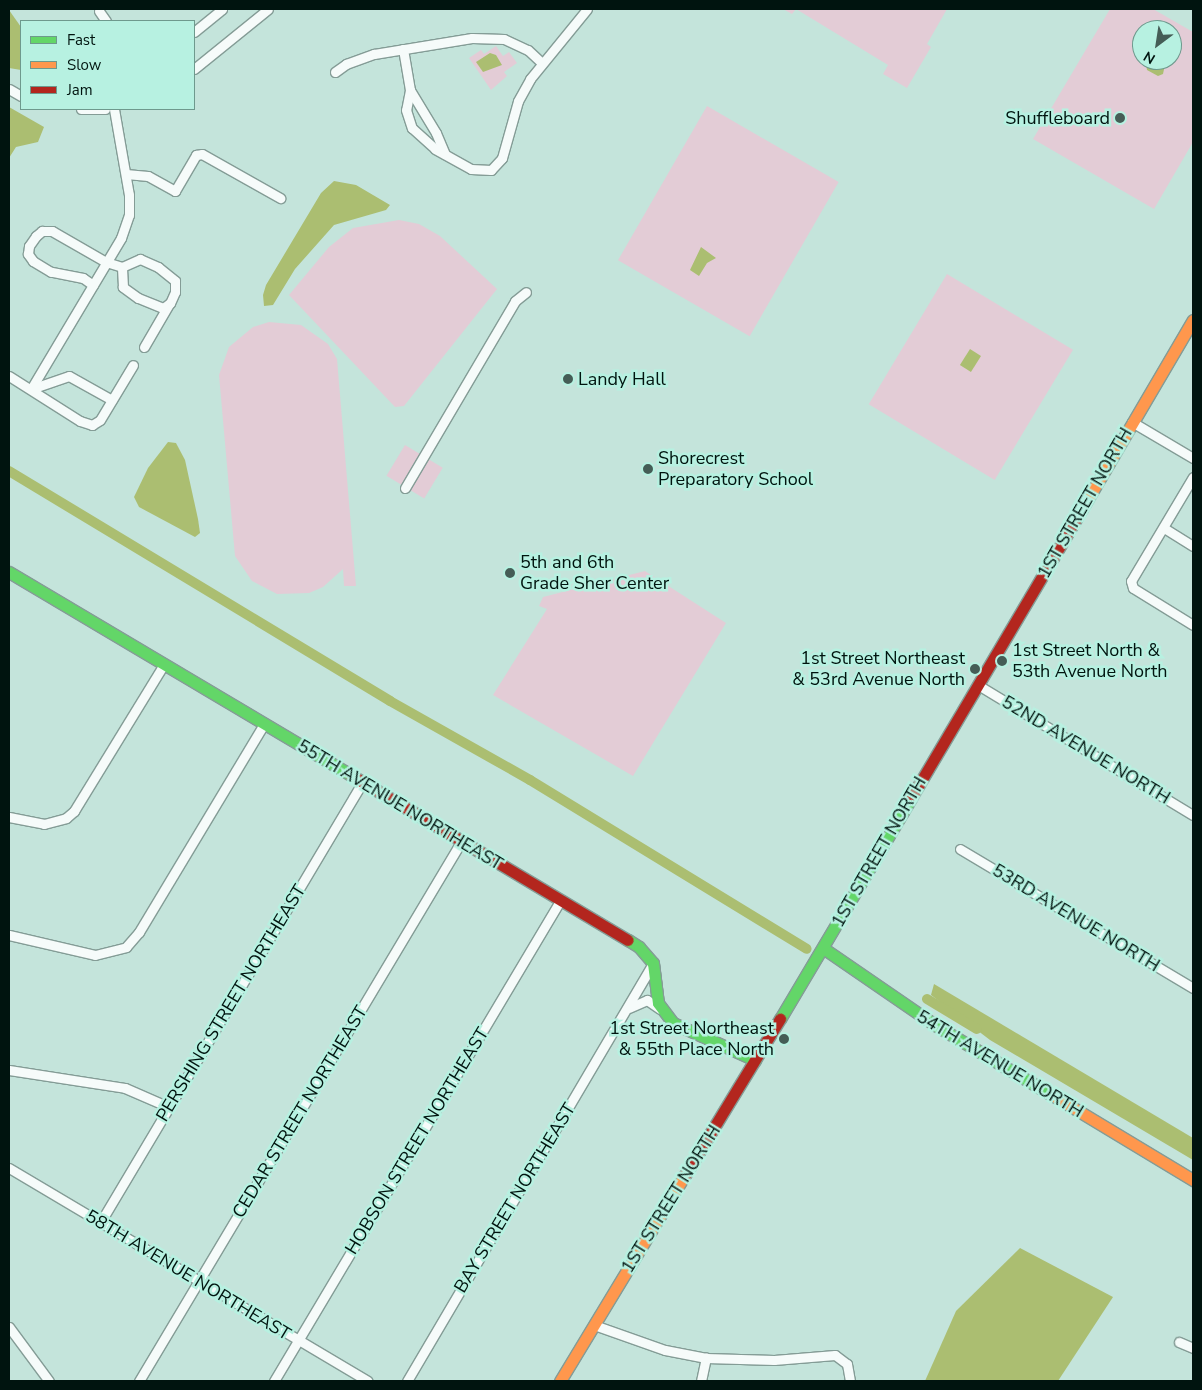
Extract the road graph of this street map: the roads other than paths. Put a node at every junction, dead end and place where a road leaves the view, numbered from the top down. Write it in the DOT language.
graph roads {
  1 [pos="222,9"];
  2 [pos="587,9"];
  3 [pos="263,10"];
  4 [pos="99,11"];
  5 [pos="105,20"];
  6 [pos="195,31"];
  7 [pos="402,49"];
  8 [pos="542,63"];
  9 [pos="195,68"];
  10 [pos="334,72"];
  11 [pos="9,89"];
  12 [pos="410,90"];
  13 [pos="20,95"];
  14 [pos="114,110"];
  15 [pos="445,154"];
  16 [pos="126,174"];
  17 [pos="280,198"];
  18 [pos="106,262"];
  19 [pos="122,268"];
  20 [pos="93,285"];
  21 [pos="526,292"];
  22 [pos="170,303"];
  23 [pos="1193,320"];
  24 [pos="144,346"];
  25 [pos="133,365"];
  26 [pos="9,376"];
  27 [pos="31,389"];
  28 [pos="112,400"];
  29 [pos="1132,422"];
  30 [pos="1193,458"];
  31 [pos="1193,477"];
  32 [pos="405,488"];
  33 [pos="1164,528"];
  34 [pos="1193,546"];
  35 [pos="9,572"];
  36 [pos="1193,625"];
  37 [pos="164,664"];
  38 [pos="978,685"];
  39 [pos="264,724"];
  40 [pos="362,782"];
  41 [pos="1193,816"];
  42 [pos="9,817"];
  43 [pos="461,842"];
  44 [pos="960,849"];
  45 [pos="560,901"];
  46 [pos="9,935"];
  47 [pos="823,948"];
  48 [pos="653,963"];
  49 [pos="1193,988"];
  50 [pos="663,1012"];
  51 [pos="624,1014"];
  52 [pos="756,1060"];
  53 [pos="9,1070"];
  54 [pos="169,1107"];
  55 [pos="9,1168"];
  56 [pos="1193,1179"];
  57 [pos="100,1223"];
  58 [pos="199,1281"];
  59 [pos="594,1325"];
  60 [pos="9,1327"];
  61 [pos="298,1340"];
  62 [pos="1179,1342"];
  63 [pos="1193,1348"];
  64 [pos="706,1358"];
  65 [pos="49,1381"];
  66 [pos="139,1381"];
  67 [pos="274,1381"];
  68 [pos="368,1381"];
  69 [pos="407,1381"];
  70 [pos="560,1381"];
  71 [pos="701,1381"];
  72 [pos="850,1381"];
  1 -- 6 [label="street"];
  2 -- 8 [label="street"];
  3 -- 9 [label="street"];
  4 -- 5 [label="street"];
  7 -- 8 [label="street"];
  7 -- 10 [label="street"];
  7 -- 12 [label="street"];
  8 -- 15 [label="street"];
  11 -- 13 [label="street"];
  12 -- 15 [label="street"];
  12 -- 15 [label="street"];
  14 -- 16 [label="street"];
  16 -- 17 [label="street"];
  16 -- 18 [label="street"];
  18 -- 19 [label="street"];
  18 -- 20 [label="street"];
  18 -- 20 [label="street"];
  19 -- 22 [label="street"];
  19 -- 22 [label="street"];
  20 -- 27 [label="street"];
  21 -- 32 [label="street"];
  22 -- 24 [label="street"];
  23 -- 29 [label="street, 1ST STREET NORTH"];
  25 -- 28 [label="street"];
  26 -- 27 [label="street"];
  27 -- 28 [label="street"];
  27 -- 28 [label="street"];
  29 -- 30 [label="street"];
  29 -- 38 [label="street, 1ST STREET NORTH"];
  31 -- 33 [label="street"];
  33 -- 34 [label="street"];
  33 -- 36 [label="street"];
  35 -- 37 [label="street, 55TH AVENUE NORTHEAST"];
  37 -- 39 [label="street, 55TH AVENUE NORTHEAST"];
  37 -- 42 [label="street"];
  38 -- 41 [label="street, 52ND AVENUE NORTH"];
  38 -- 47 [label="street, 1ST STREET NORTH"];
  39 -- 40 [label="street, 55TH AVENUE NORTHEAST"];
  39 -- 46 [label="street"];
  40 -- 43 [label="street, 55TH AVENUE NORTHEAST"];
  40 -- 54 [label="street, PERSHING STREET NORTHEAST"];
  43 -- 45 [label="street, 55TH AVENUE NORTHEAST"];
  43 -- 58 [label="street, CEDAR STREET NORTHEAST"];
  44 -- 49 [label="street, 53RD AVENUE NORTH"];
  45 -- 48 [label="street, 55TH AVENUE NORTHEAST"];
  45 -- 61 [label="street, HOBSON STREET NORTHEAST"];
  47 -- 52 [label="street, 1ST STREET NORTH"];
  47 -- 56 [label="street, 54TH AVENUE NORTH"];
  48 -- 50 [label="street"];
  48 -- 51 [label="street, BAY STREET NORTHEAST"];
  50 -- 51 [label="street, BAY STREET NORTHEAST"];
  50 -- 52 [label="street"];
  51 -- 69 [label="street, BAY STREET NORTHEAST"];
  52 -- 59 [label="street, 1ST STREET NORTH"];
  53 -- 54 [label="street"];
  54 -- 57 [label="street, PERSHING STREET NORTHEAST"];
  55 -- 57 [label="street, 58TH AVENUE NORTHEAST"];
  57 -- 58 [label="street, 58TH AVENUE NORTHEAST"];
  58 -- 61 [label="street, 58TH AVENUE NORTHEAST"];
  58 -- 66 [label="street, CEDAR STREET NORTHEAST"];
  59 -- 64 [label="street"];
  59 -- 70 [label="street, 1ST STREET NORTH"];
  60 -- 65 [label="street"];
  61 -- 67 [label="street, HOBSON STREET NORTHEAST"];
  61 -- 68 [label="street, 58TH AVENUE NORTHEAST"];
  62 -- 63 [label="street"];
  64 -- 71 [label="street"];
  64 -- 72 [label="street"];
}
